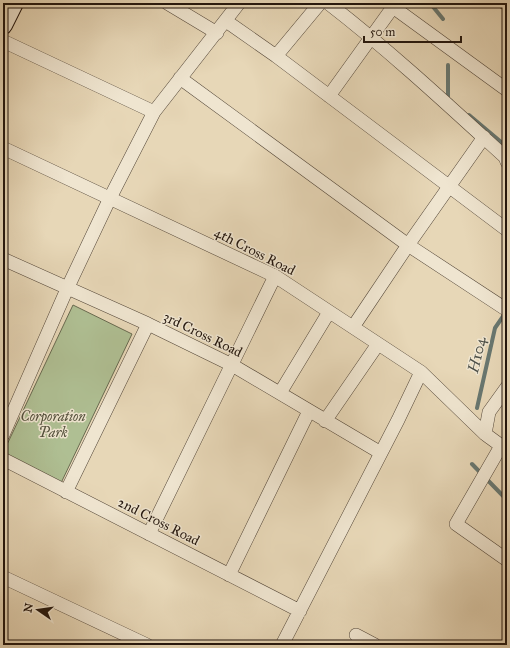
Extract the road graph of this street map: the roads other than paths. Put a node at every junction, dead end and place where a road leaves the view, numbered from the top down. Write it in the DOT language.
graph roads {
  1 [pos="14,3"];
  2 [pos="167,3"];
  3 [pos="240,3"];
  4 [pos="320,3"];
  5 [pos="328,3"];
  6 [pos="226,21"];
  7 [pos="3,25"];
  8 [pos="217,33"];
  9 [pos="372,37"];
  10 [pos="3,41"];
  11 [pos="276,56"];
  12 [pos="180,78"];
  13 [pos="507,90"];
  14 [pos="329,96"];
  15 [pos="154,112"];
  16 [pos="484,137"];
  17 [pos="3,148"];
  18 [pos="507,162"];
  19 [pos="450,186"];
  20 [pos="110,198"];
  21 [pos="507,230"];
  22 [pos="408,245"];
  23 [pos="3,259"];
  24 [pos="275,276"];
  25 [pos="67,289"];
  26 [pos="504,308"];
  27 [pos="329,312"];
  28 [pos="148,324"];
  29 [pos="353,328"];
  30 [pos="378,344"];
  31 [pos="232,365"];
  32 [pos="421,372"];
  33 [pos="507,387"];
  34 [pos="280,393"];
  35 [pos="309,411"];
  36 [pos="325,421"];
  37 [pos="485,434"];
  38 [pos="3,435"];
  39 [pos="504,448"];
  40 [pos="381,453"];
  41 [pos="3,459"];
  42 [pos="66,492"];
  43 [pos="149,534"];
  44 [pos="507,560"];
  45 [pos="229,574"];
  46 [pos="3,577"];
  47 [pos="300,611"];
  48 [pos="356,635"];
  49 [pos="147,645"];
  50 [pos="282,645"];
  51 [pos="375,645"];
  1 -- 7 [label="street"];
  2 -- 8 [label="street"];
  3 -- 6 [label="street"];
  4 -- 11 [label="street"];
  5 -- 9 [label="street"];
  6 -- 8 [label="street"];
  6 -- 11 [label="street"];
  8 -- 12 [label="street"];
  9 -- 13 [label="street"];
  9 -- 14 [label="street"];
  9 -- 16 [label="street"];
  10 -- 15 [label="street"];
  11 -- 14 [label="street"];
  12 -- 15 [label="street"];
  12 -- 22 [label="street"];
  14 -- 19 [label="street"];
  15 -- 20 [label="street"];
  16 -- 18 [label="street"];
  16 -- 19 [label="street"];
  17 -- 20 [label="street, 4th Cross Road"];
  19 -- 21 [label="street"];
  19 -- 22 [label="street"];
  20 -- 24 [label="street, 4th Cross Road"];
  20 -- 25 [label="street"];
  22 -- 26 [label="street"];
  22 -- 29 [label="street"];
  23 -- 25 [label="street, 3rd Cross Road"];
  24 -- 27 [label="street, 4th Cross Road"];
  24 -- 31 [label="street"];
  25 -- 28 [label="street, 3rd Cross Road"];
  25 -- 38 [label="street"];
  27 -- 29 [label="street, 4th Cross Road"];
  27 -- 34 [label="street"];
  28 -- 31 [label="street, 3rd Cross Road"];
  28 -- 42 [label="street"];
  29 -- 30 [label="street, 4th Cross Road"];
  30 -- 32 [label="street, 4th Cross Road"];
  30 -- 36 [label="street"];
  31 -- 34 [label="street, 3rd Cross Road"];
  31 -- 43 [label="street"];
  32 -- 37 [label="street, 4th Cross Road"];
  32 -- 40 [label="street"];
  33 -- 37 [label="street"];
  34 -- 35 [label="street, 3rd Cross Road"];
  35 -- 36 [label="street, 3rd Cross Road"];
  35 -- 45 [label="street"];
  36 -- 40 [label="street, 3rd Cross Road"];
  37 -- 39 [label="street, 4th Cross Road"];
  39 -- 44 [label="street"];
  40 -- 47 [label="street"];
  41 -- 42 [label="street, 2nd Cross Road"];
  42 -- 43 [label="street, 2nd Cross Road"];
  43 -- 45 [label="street, 2nd Cross Road"];
  45 -- 47 [label="street, 2nd Cross Road"];
  46 -- 49 [label="street"];
  47 -- 50 [label="street"];
  48 -- 51 [label="street"];
}
